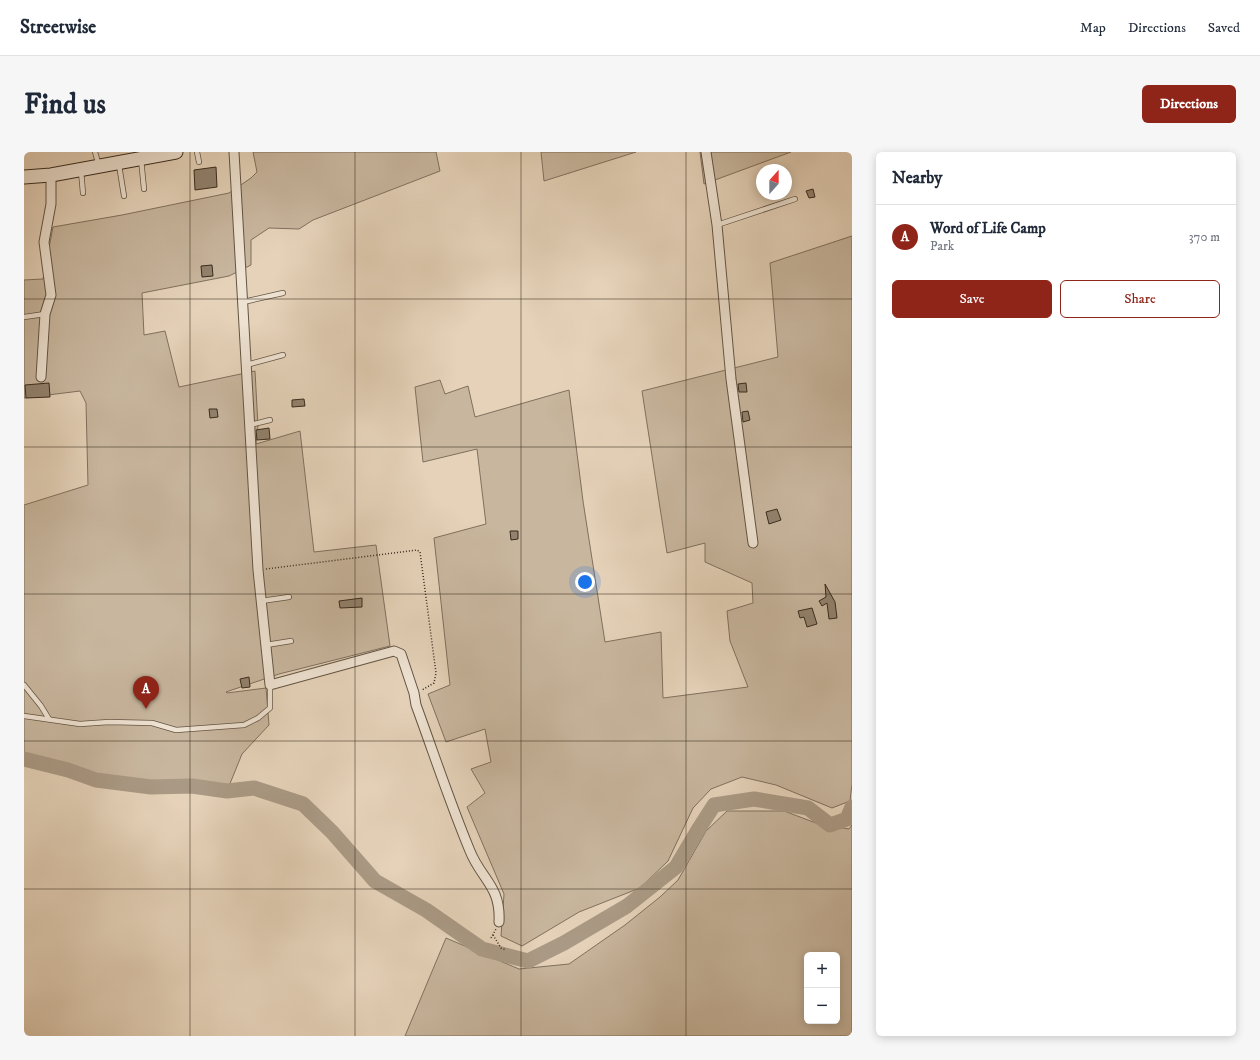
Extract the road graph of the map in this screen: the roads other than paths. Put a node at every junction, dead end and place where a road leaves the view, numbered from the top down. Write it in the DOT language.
graph roads {
  1 [pos="95,152"];
  2 [pos="198,152"];
  3 [pos="234,152"];
  4 [pos="706,152"];
  5 [pos="170,153"];
  6 [pos="142,157"];
  7 [pos="199,162"];
  8 [pos="119,163"];
  9 [pos="99,166"];
  10 [pos="80,169"];
  11 [pos="51,174"];
  12 [pos="24,176"];
  13 [pos="144,189"];
  14 [pos="83,193"];
  15 [pos="124,196"];
  16 [pos="796,199"];
  17 [pos="717,225"];
  18 [pos="283,293"];
  19 [pos="242,302"];
  20 [pos="45,314"];
  21 [pos="24,317"];
  22 [pos="283,355"];
  23 [pos="246,365"];
  24 [pos="41,377"];
  25 [pos="270,420"];
  26 [pos="250,426"];
  27 [pos="753,543"];
  28 [pos="289,597"];
  29 [pos="262,601"];
  30 [pos="291,641"];
  31 [pos="266,645"];
  32 [pos="270,684"];
  33 [pos="24,685"];
  34 [pos="24,716"];
  35 [pos="48,719"];
  36 [pos="499,922"];
  1 -- 9 [label="lane"];
  2 -- 7 [label="lane"];
  3 -- 19 [label="street"];
  4 -- 17 [label="street"];
  5 -- 6 [label="street"];
  6 -- 8 [label="street"];
  6 -- 13 [label="lane"];
  8 -- 9 [label="street"];
  8 -- 15 [label="lane"];
  9 -- 10 [label="street"];
  10 -- 11 [label="street"];
  10 -- 14 [label="lane"];
  11 -- 12 [label="street"];
  11 -- 20 [label="street"];
  16 -- 17 [label="lane"];
  17 -- 27 [label="street"];
  18 -- 19 [label="lane"];
  19 -- 23 [label="street"];
  20 -- 21 [label="lane"];
  20 -- 24 [label="street"];
  22 -- 23 [label="lane"];
  23 -- 26 [label="street"];
  25 -- 26 [label="lane"];
  26 -- 29 [label="street"];
  28 -- 29 [label="lane"];
  29 -- 31 [label="street"];
  30 -- 31 [label="lane"];
  31 -- 32 [label="street"];
  32 -- 35 [label="lane"];
  32 -- 36 [label="street"];
  33 -- 35 [label="lane"];
  34 -- 35 [label="lane"];
}
